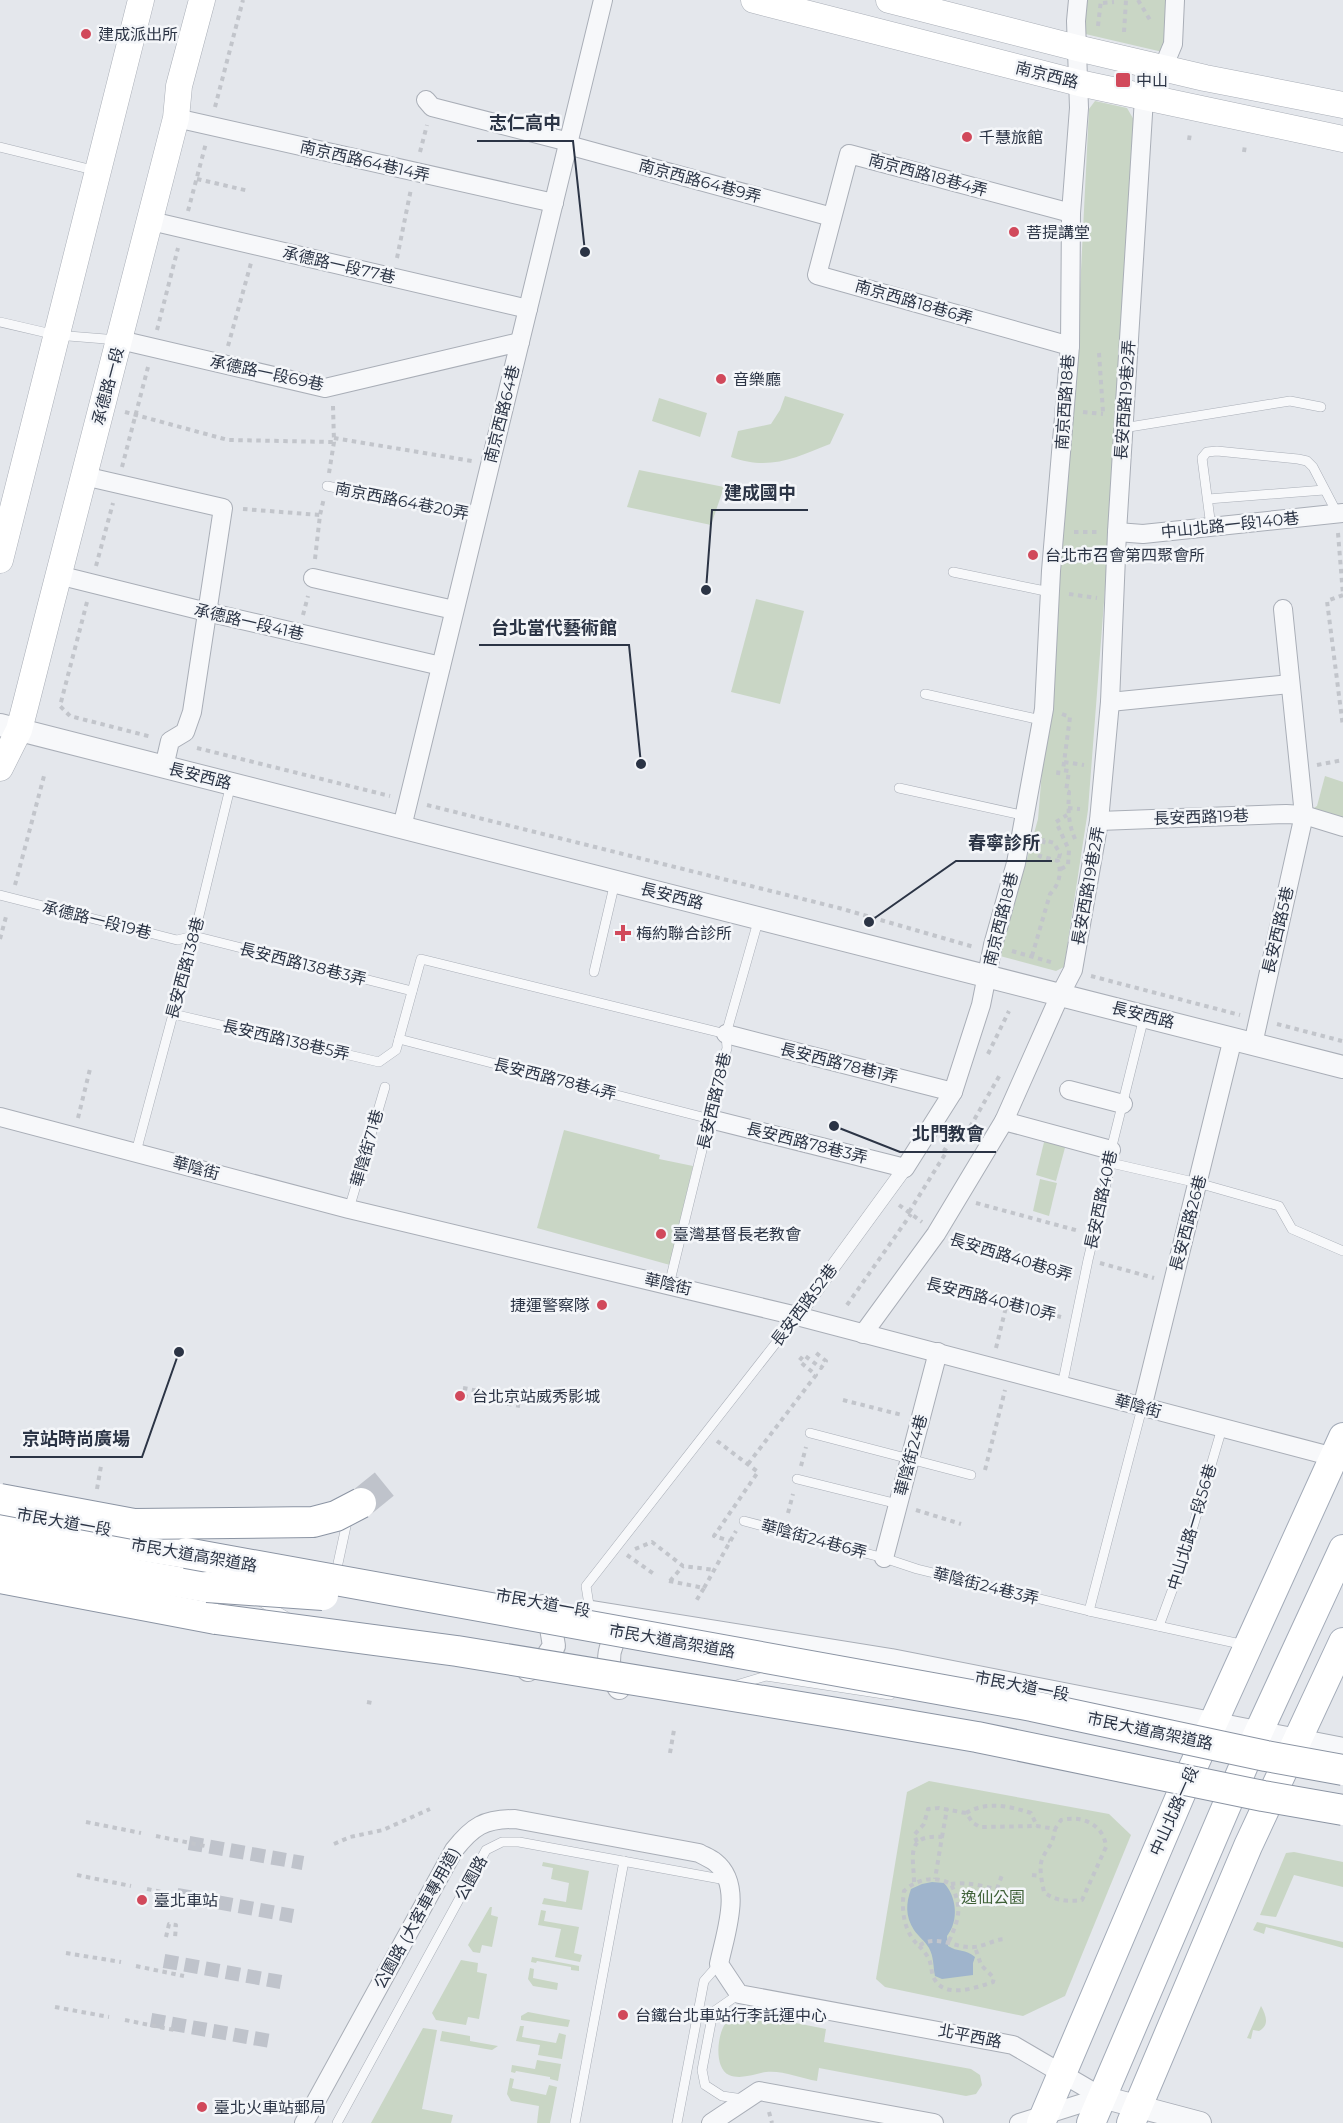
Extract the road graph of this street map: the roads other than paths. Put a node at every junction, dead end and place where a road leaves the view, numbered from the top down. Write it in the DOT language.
graph roads {
  1 [pos="141,0"];
  2 [pos="202,0"];
  3 [pos="603,0"];
  4 [pos="754,0"];
  5 [pos="889,0"];
  6 [pos="1078,0"];
  7 [pos="1175,0"];
  8 [pos="1077,48"];
  9 [pos="1163,68"];
  10 [pos="1079,83"];
  11 [pos="1144,98"];
  12 [pos="426,100"];
  13 [pos="1343,105"];
  14 [pos="176,118"];
  15 [pos="1343,139"];
  16 [pos="568,143"];
  17 [pos="0,147"];
  18 [pos="98,171"];
  19 [pos="554,203"];
  20 [pos="1071,213"];
  21 [pos="832,217"];
  22 [pos="151,220"];
  23 [pos="528,309"];
  24 [pos="0,322"];
  25 [pos="56,335"];
  26 [pos="120,340"];
  27 [pos="519,342"];
  28 [pos="1070,346"];
  29 [pos="1321,407"];
  30 [pos="1123,428"];
  31 [pos="84,476"];
  32 [pos="327,486"];
  33 [pos="1324,490"];
  34 [pos="1208,499"];
  35 [pos="1340,513"];
  36 [pos="477,517"];
  37 [pos="1210,527"];
  38 [pos="1117,532"];
  39 [pos="0,560"];
  40 [pos="952,572"];
  41 [pos="58,575"];
  42 [pos="313,578"];
  43 [pos="1050,592"];
  44 [pos="1282,609"];
  45 [pos="454,610"];
  46 [pos="207,612"];
  47 [pos="441,666"];
  48 [pos="1290,684"];
  49 [pos="925,694"];
  50 [pos="1110,702"];
  51 [pos="1041,720"];
  52 [pos="9,728"];
  53 [pos="164,767"];
  54 [pos="0,768"];
  55 [pos="231,784"];
  56 [pos="899,788"];
  57 [pos="1304,815"];
  58 [pos="1026,816"];
  59 [pos="1099,821"];
  60 [pos="402,827"];
  61 [pos="1343,827"];
  62 [pos="615,882"];
  63 [pos="0,895"];
  64 [pos="759,918"];
  65 [pos="194,936"];
  66 [pos="594,972"];
  67 [pos="987,976"];
  68 [pos="412,991"];
  69 [pos="1060,995"];
  70 [pos="173,1014"];
  71 [pos="1145,1016"];
  72 [pos="726,1034"];
  73 [pos="399,1039"];
  74 [pos="1243,1041"];
  75 [pos="1343,1066"];
  76 [pos="385,1087"];
  77 [pos="1069,1090"];
  78 [pos="952,1092"];
  79 [pos="1123,1104"];
  80 [pos="0,1117"];
  81 [pos="710,1119"];
  82 [pos="1004,1121"];
  83 [pos="136,1152"];
  84 [pos="1111,1157"];
  85 [pos="904,1168"];
  86 [pos="1198,1183"];
  87 [pos="350,1209"];
  88 [pos="1343,1251"];
  89 [pos="669,1285"];
  90 [pos="797,1316"];
  91 [pos="863,1334"];
  92 [pos="938,1352"];
  93 [pos="1062,1386"];
  94 [pos="1142,1408"];
  95 [pos="1222,1428"];
  96 [pos="810,1433"];
  97 [pos="1338,1447"];
  98 [pos="911,1458"];
  99 [pos="972,1475"];
  100 [pos="797,1479"];
  101 [pos="0,1499"];
  102 [pos="898,1504"];
  103 [pos="356,1505"];
  104 [pos="0,1511"];
  105 [pos="744,1521"];
  106 [pos="0,1522"];
  107 [pos="1343,1549"];
  108 [pos="0,1551"];
  109 [pos="884,1558"];
  110 [pos="340,1570"];
  111 [pos="157,1574"];
  112 [pos="0,1578"];
  113 [pos="0,1586"];
  114 [pos="220,1587"];
  115 [pos="540,1603"];
  116 [pos="467,1605"];
  117 [pos="590,1611"];
  118 [pos="1089,1611"];
  119 [pos="637,1619"];
  120 [pos="1159,1626"];
  121 [pos="700,1629"];
  122 [pos="1343,1642"];
  123 [pos="338,1646"];
  124 [pos="1249,1646"];
  125 [pos="457,1651"];
  126 [pos="748,1664"];
  127 [pos="757,1670"];
  128 [pos="521,1672"];
  129 [pos="766,1676"];
  130 [pos="619,1688"];
  131 [pos="896,1696"];
  132 [pos="688,1699"];
  133 [pos="1213,1723"];
  134 [pos="1259,1732"];
  135 [pos="1298,1740"];
  136 [pos="1343,1749"];
  137 [pos="1343,1770"];
  138 [pos="1184,1787"];
  139 [pos="1230,1797"];
  140 [pos="1268,1804"];
  141 [pos="1343,1810"];
  142 [pos="1343,1820"];
  143 [pos="624,1861"];
  144 [pos="729,1881"];
  145 [pos="719,1964"];
  146 [pos="739,1994"];
  147 [pos="1061,2073"];
  148 [pos="1102,2097"];
  149 [pos="746,2100"];
  150 [pos="1134,2115"];
  151 [pos="1035,2120"];
  152 [pos="304,2123"];
  153 [pos="337,2123"];
  154 [pos="575,2123"];
  155 [pos="677,2123"];
  156 [pos="711,2123"];
  157 [pos="934,2123"];
  158 [pos="1091,2123"];
  159 [pos="1200,2123"];
  1 -- 18 [label="main road"];
  2 -- 14 [label="main road, 承德路一段"];
  3 -- 16 [label="street, 南京西路64巷"];
  4 -- 10 [label="main road, 南京西路"];
  5 -- 8 [label="main road, 南京西路"];
  6 -- 8 [label="street, 南京西路18巷"];
  7 -- 9 [label="street"];
  8 -- 9 [label="main road, 南京西路"];
  8 -- 10 [label="street, 南京西路18巷"];
  9 -- 11 [label="street"];
  9 -- 13 [label="main road, 南京西路"];
  10 -- 11 [label="main road, 南京西路"];
  10 -- 20 [label="street, 南京西路18巷"];
  11 -- 15 [label="main road, 南京西路"];
  11 -- 30 [label="street, 長安西路19巷2弄"];
  12 -- 16 [label="street, 南京西路64巷9弄"];
  14 -- 19 [label="street, 南京西路64巷14弄"];
  14 -- 22 [label="main road, 承德路一段"];
  16 -- 19 [label="street, 南京西路64巷"];
  16 -- 21 [label="street, 南京西路64巷9弄"];
  17 -- 18 [label="lane"];
  18 -- 25 [label="main road"];
  19 -- 23 [label="street, 南京西路64巷"];
  20 -- 21 [label="street, 南京西路18巷4弄"];
  20 -- 28 [label="street, 南京西路18巷"];
  21 -- 28 [label="street, 南京西路18巷6弄"];
  22 -- 23 [label="street, 承德路一段77巷"];
  22 -- 26 [label="main road, 承德路一段"];
  23 -- 27 [label="street, 南京西路64巷"];
  24 -- 25 [label="lane"];
  25 -- 26 [label="lane"];
  25 -- 39 [label="main road"];
  26 -- 27 [label="street, 承德路一段69巷"];
  26 -- 31 [label="main road, 承德路一段"];
  27 -- 36 [label="street, 南京西路64巷"];
  28 -- 43 [label="street, 南京西路18巷"];
  29 -- 30 [label="lane"];
  30 -- 38 [label="street, 長安西路19巷2弄"];
  31 -- 41 [label="main road, 承德路一段"];
  31 -- 46 [label="street"];
  32 -- 36 [label="lane, 南京西路64巷20弄"];
  33 -- 34 [label="lane"];
  33 -- 34 [label="lane"];
  33 -- 35 [label="lane"];
  34 -- 37 [label="lane"];
  35 -- 37 [label="street, 中山北路一段140巷"];
  36 -- 45 [label="street, 南京西路64巷"];
  37 -- 38 [label="street, 中山北路一段140巷"];
  38 -- 50 [label="street, 長安西路19巷2弄"];
  40 -- 43 [label="lane"];
  41 -- 46 [label="street, 承德路一段41巷"];
  41 -- 52 [label="main road, 承德路一段"];
  42 -- 45 [label="street"];
  43 -- 51 [label="street, 南京西路18巷"];
  44 -- 48 [label="street, 長安西路5巷"];
  45 -- 47 [label="street, 南京西路64巷"];
  46 -- 47 [label="street, 承德路一段41巷"];
  46 -- 53 [label="street"];
  47 -- 60 [label="street, 南京西路64巷"];
  48 -- 50 [label="street"];
  48 -- 57 [label="street, 長安西路5巷"];
  49 -- 51 [label="lane"];
  50 -- 59 [label="street, 長安西路19巷2弄"];
  51 -- 58 [label="street, 南京西路18巷"];
  52 -- 53 [label="street, 長安西路"];
  52 -- 54 [label="main road, 承德路一段"];
  53 -- 55 [label="street, 長安西路"];
  55 -- 60 [label="street, 長安西路"];
  55 -- 65 [label="lane, 長安西路138巷"];
  56 -- 58 [label="lane"];
  57 -- 59 [label="street, 長安西路19巷"];
  57 -- 61 [label="street, 長安西路19巷"];
  57 -- 74 [label="street, 長安西路5巷"];
  58 -- 67 [label="street, 南京西路18巷"];
  59 -- 69 [label="street, 長安西路19巷2弄"];
  60 -- 62 [label="street, 長安西路"];
  62 -- 64 [label="street, 長安西路"];
  62 -- 66 [label="lane"];
  63 -- 65 [label="lane, 承德路一段19巷"];
  64 -- 67 [label="street, 長安西路"];
  64 -- 72 [label="lane, 長安西路78巷"];
  65 -- 68 [label="lane, 長安西路138巷3弄"];
  65 -- 70 [label="lane, 長安西路138巷"];
  67 -- 69 [label="street, 長安西路"];
  67 -- 78 [label="street, 長安西路52巷"];
  68 -- 72 [label="lane"];
  68 -- 73 [label="lane"];
  69 -- 71 [label="street, 長安西路"];
  69 -- 82 [label="street, 長安西路19巷2弄"];
  70 -- 73 [label="lane, 長安西路138巷5弄"];
  70 -- 83 [label="lane, 長安西路138巷"];
  71 -- 74 [label="street, 長安西路"];
  71 -- 79 [label="lane, 長安西路40巷"];
  72 -- 78 [label="street, 長安西路78巷1弄"];
  72 -- 81 [label="lane, 長安西路78巷"];
  73 -- 81 [label="lane, 長安西路78巷4弄"];
  74 -- 75 [label="street, 長安西路"];
  74 -- 86 [label="street, 長安西路26巷"];
  76 -- 87 [label="lane, 華陰街71巷"];
  77 -- 79 [label="street"];
  78 -- 85 [label="street, 長安西路52巷"];
  79 -- 84 [label="lane, 長安西路40巷"];
  80 -- 83 [label="street, 華陰街"];
  81 -- 85 [label="street, 長安西路78巷3弄"];
  81 -- 89 [label="lane, 長安西路78巷"];
  82 -- 84 [label="street"];
  82 -- 91 [label="street, 長安西路19巷2弄"];
  83 -- 87 [label="street, 華陰街"];
  84 -- 86 [label="lane"];
  84 -- 93 [label="lane, 長安西路40巷"];
  85 -- 90 [label="street, 長安西路52巷"];
  86 -- 88 [label="lane"];
  86 -- 94 [label="street, 長安西路26巷"];
  87 -- 89 [label="street, 華陰街"];
  89 -- 90 [label="street, 華陰街"];
  90 -- 91 [label="street, 華陰街"];
  90 -- 117 [label="lane, 長安西路52巷"];
  91 -- 92 [label="street, 華陰街"];
  92 -- 93 [label="street, 華陰街"];
  92 -- 98 [label="street, 華陰街24巷"];
  93 -- 94 [label="street, 華陰街"];
  94 -- 95 [label="street, 華陰街"];
  94 -- 118 [label="lane"];
  95 -- 97 [label="street, 華陰街"];
  95 -- 120 [label="lane, 中山北路一段56巷"];
  96 -- 98 [label="lane"];
  97 -- 124 [label="main road, 中山北路一段"];
  98 -- 99 [label="lane"];
  98 -- 102 [label="street, 華陰街24巷"];
  100 -- 102 [label="lane"];
  101 -- 103 [label="highway, bridge"];
  102 -- 109 [label="street, 華陰街24巷"];
  103 -- 110 [label="lane"];
  104 -- 110 [label="street, 市民大道一段"];
  105 -- 109 [label="lane, 華陰街24巷6弄"];
  106 -- 116 [label="highway, 市民大道高架道路, bridge"];
  107 -- 134 [label="main road"];
  108 -- 114 [label="highway"];
  109 -- 118 [label="lane, 華陰街24巷3弄"];
  110 -- 114 [label="lane"];
  110 -- 115 [label="street, 市民大道一段"];
  111 -- 114 [label="lane"];
  112 -- 125 [label="highway, bridge"];
  113 -- 123 [label="street"];
  114 -- 116 [label="highway, bridge"];
  114 -- 123 [label="lane"];
  114 -- 125 [label="highway, bridge"];
  115 -- 117 [label="street, 市民大道一段"];
  115 -- 128 [label="street"];
  116 -- 137 [label="highway, 市民大道高架道路, bridge"];
  117 -- 119 [label="street, 市民大道一段"];
  118 -- 120 [label="lane"];
  119 -- 121 [label="street, 市民大道一段"];
  119 -- 130 [label="street"];
  120 -- 124 [label="lane"];
  121 -- 126 [label="lane"];
  121 -- 133 [label="street, 市民大道一段"];
  122 -- 135 [label="main road"];
  123 -- 128 [label="street"];
  124 -- 133 [label="main road, 中山北路一段"];
  125 -- 141 [label="highway, bridge"];
  127 -- 129 [label="lane"];
  128 -- 130 [label="street"];
  129 -- 131 [label="lane"];
  129 -- 132 [label="lane"];
  130 -- 132 [label="street"];
  132 -- 138 [label="street"];
  133 -- 134 [label="street, 市民大道一段"];
  133 -- 138 [label="main road, 中山北路一段"];
  134 -- 135 [label="street, 市民大道一段"];
  134 -- 139 [label="main road"];
  135 -- 136 [label="street, 市民大道一段"];
  135 -- 140 [label="main road"];
  138 -- 139 [label="street"];
  138 -- 147 [label="main road, 中山北路一段"];
  139 -- 140 [label="street"];
  139 -- 148 [label="main road"];
  140 -- 142 [label="street"];
  140 -- 150 [label="main road"];
  143 -- 144 [label="lane, 公園路"];
  143 -- 153 [label="lane, 公園路"];
  143 -- 154 [label="lane"];
  144 -- 145 [label="street"];
  144 -- 152 [label="street, 公園路 (大客車專用道)"];
  145 -- 146 [label="street"];
  145 -- 155 [label="lane"];
  146 -- 147 [label="street, 北平西路"];
  146 -- 149 [label="lane"];
  147 -- 148 [label="street, 北平西路"];
  147 -- 151 [label="main road, 中山北路一段"];
  148 -- 150 [label="street"];
  148 -- 151 [label="street"];
  148 -- 158 [label="main road"];
  149 -- 156 [label="street"];
  149 -- 157 [label="street"];
  150 -- 159 [label="street"];
}
